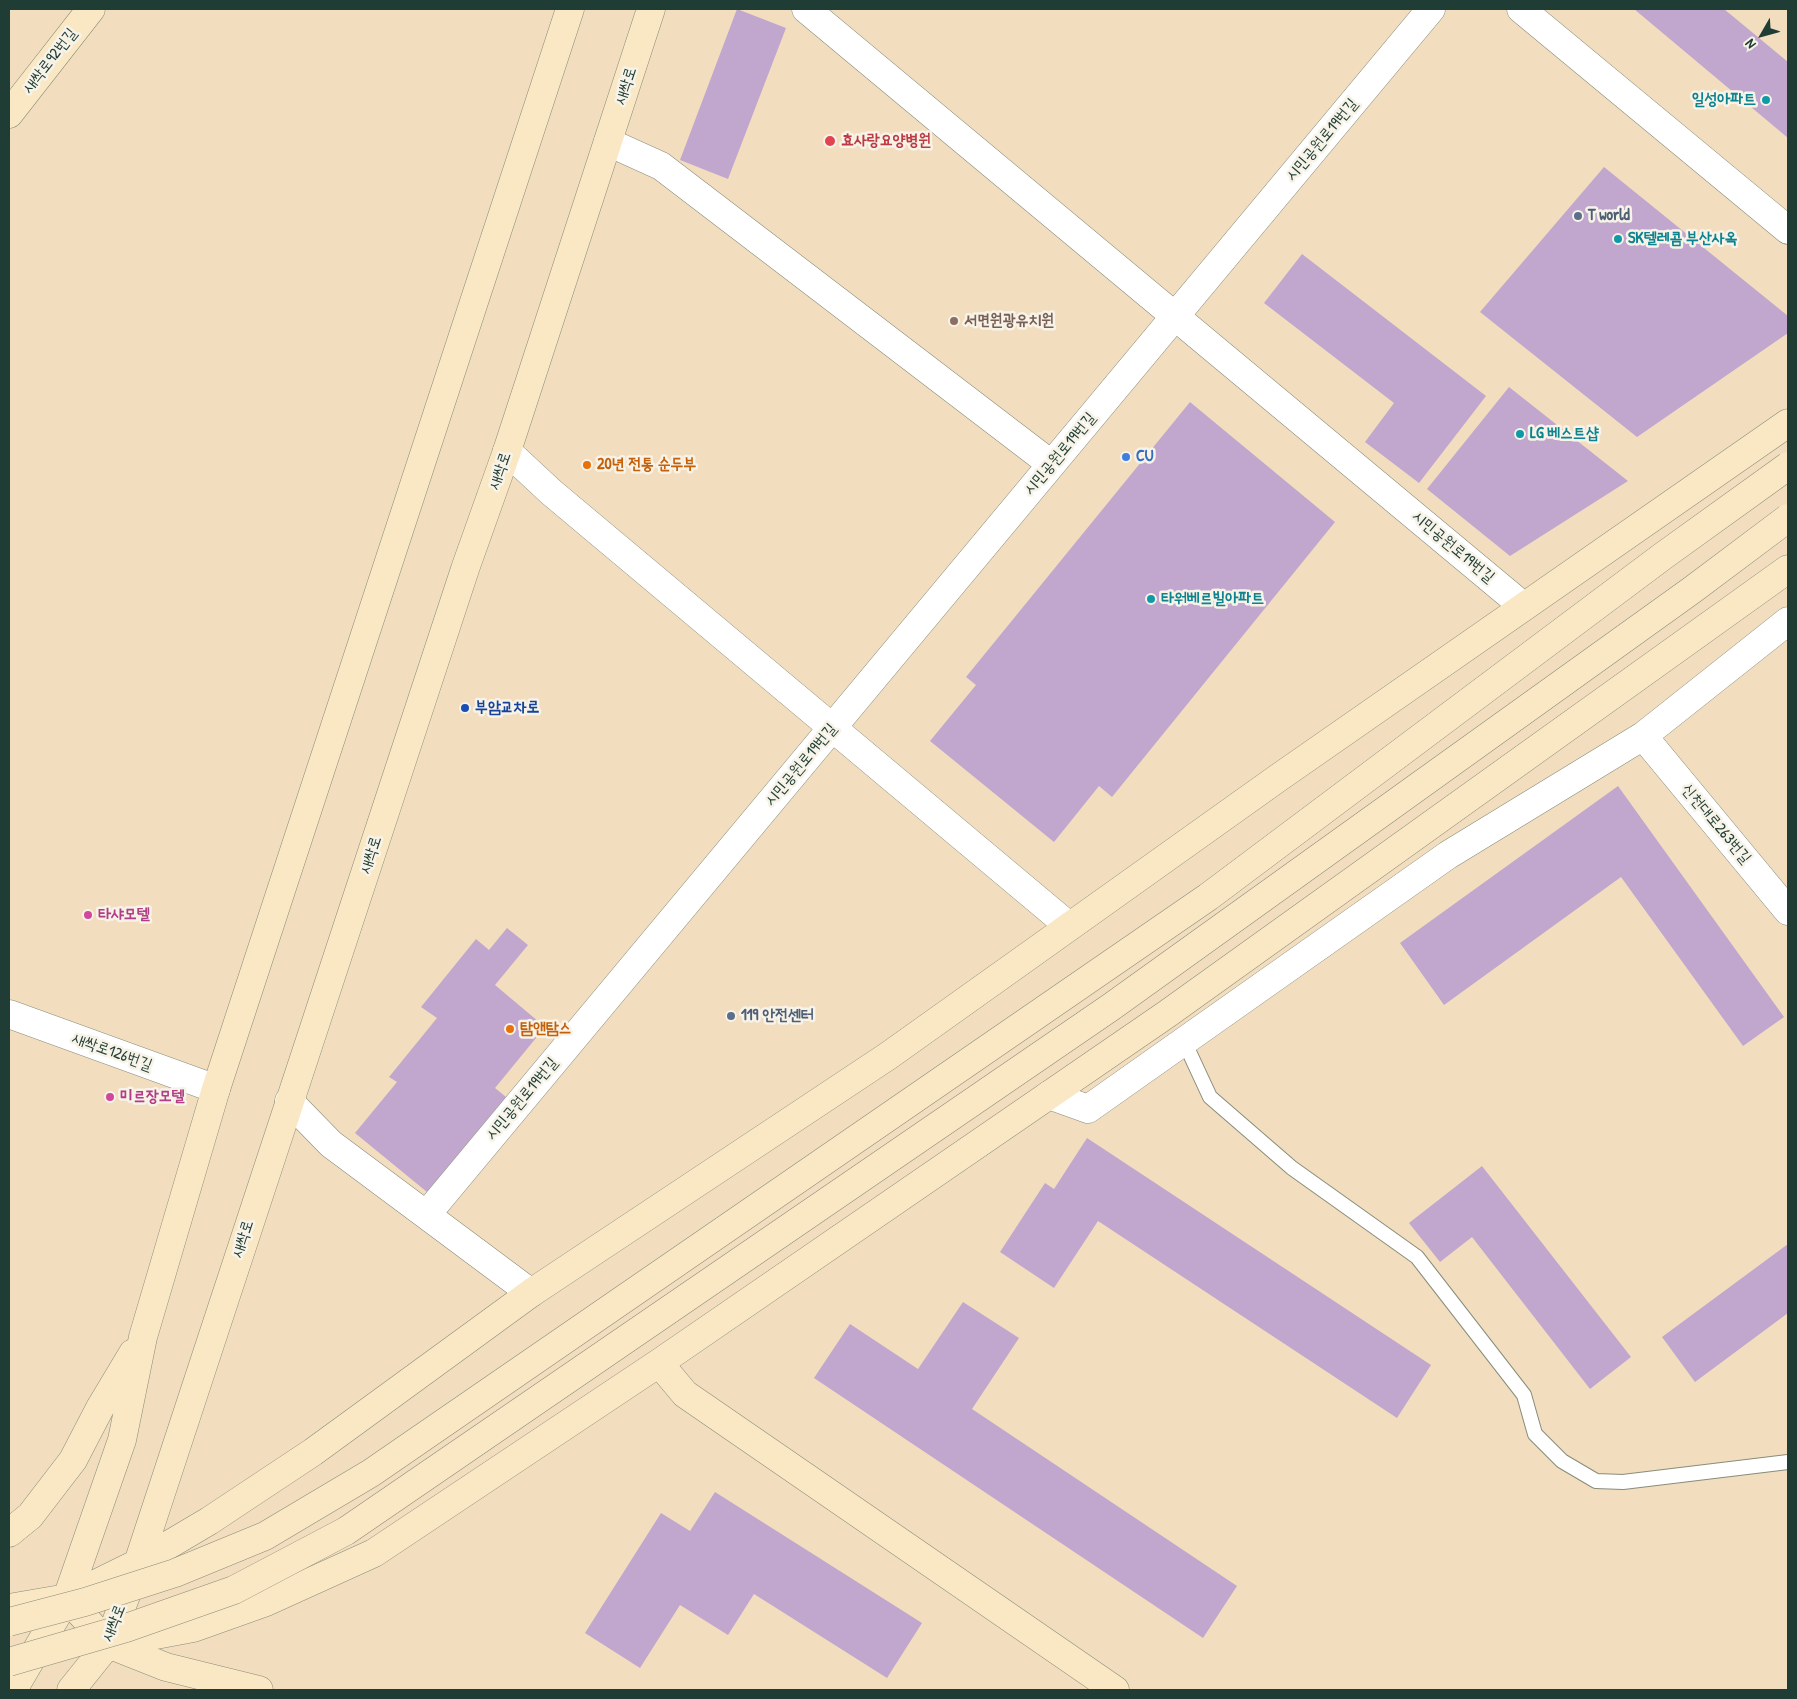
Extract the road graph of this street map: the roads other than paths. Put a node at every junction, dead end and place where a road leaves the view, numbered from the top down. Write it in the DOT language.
graph roads {
  1 [pos="91,9"];
  2 [pos="570,9"];
  3 [pos="651,9"];
  4 [pos="806,9"];
  5 [pos="1431,9"];
  6 [pos="1521,9"];
  7 [pos="9,114"];
  8 [pos="608,142"];
  9 [pos="1788,230"];
  10 [pos="1174,317"];
  11 [pos="1788,423"];
  12 [pos="507,451"];
  13 [pos="1051,464"];
  14 [pos="1788,466"];
  15 [pos="1788,518"];
  16 [pos="1788,569"];
  17 [pos="1523,606"];
  18 [pos="1788,621"];
  19 [pos="832,727"];
  20 [pos="1643,736"];
  21 [pos="1788,911"];
  22 [pos="1069,926"];
  23 [pos="9,1014"];
  24 [pos="1184,1041"];
  25 [pos="216,1089"];
  26 [pos="1049,1095"];
  27 [pos="289,1101"];
  28 [pos="427,1214"];
  29 [pos="530,1293"];
  30 [pos="143,1337"];
  31 [pos="659,1364"];
  32 [pos="1788,1462"];
  33 [pos="9,1533"];
  34 [pos="138,1563"];
  35 [pos="67,1598"];
  36 [pos="9,1608"];
  37 [pos="9,1622"];
  38 [pos="108,1644"];
  39 [pos="9,1662"];
  40 [pos="13,1690"];
  41 [pos="71,1690"];
  42 [pos="259,1690"];
  43 [pos="1116,1690"];
  1 -- 7 [label="main road, 새싹로92번길"];
  2 -- 25 [label="main road"];
  3 -- 8 [label="main road, 새싹로"];
  4 -- 10 [label="street"];
  5 -- 10 [label="street, 시민공원로19번길"];
  6 -- 9 [label="street"];
  8 -- 12 [label="main road, 새싹로"];
  8 -- 13 [label="street"];
  10 -- 13 [label="street, 시민공원로19번길"];
  10 -- 17 [label="street, 시민공원로19번길"];
  11 -- 17 [label="main road"];
  12 -- 19 [label="street"];
  12 -- 27 [label="main road, 새싹로"];
  13 -- 19 [label="street, 시민공원로19번길"];
  14 -- 37 [label="main road, bridge"];
  15 -- 39 [label="main road, bridge"];
  16 -- 26 [label="main road"];
  17 -- 22 [label="main road"];
  18 -- 20 [label="street"];
  19 -- 22 [label="street"];
  19 -- 28 [label="street, 시민공원로19번길"];
  20 -- 21 [label="street, 신천대로263번길"];
  20 -- 24 [label="street"];
  22 -- 29 [label="main road"];
  23 -- 25 [label="street, 새싹로126번길"];
  24 -- 26 [label="street"];
  24 -- 32 [label="lane"];
  25 -- 30 [label="main road"];
  26 -- 31 [label="main road"];
  27 -- 28 [label="street"];
  27 -- 34 [label="main road, 새싹로"];
  28 -- 29 [label="street"];
  29 -- 34 [label="main road"];
  30 -- 33 [label="main road"];
  30 -- 35 [label="main road"];
  31 -- 38 [label="main road"];
  31 -- 43 [label="main road"];
  34 -- 35 [label="main road"];
  34 -- 38 [label="main road, 새싹로"];
  35 -- 36 [label="main road"];
  35 -- 38 [label="main road"];
  35 -- 40 [label="main road"];
  38 -- 41 [label="main road, 새싹로"];
  38 -- 42 [label="main road"];
}
